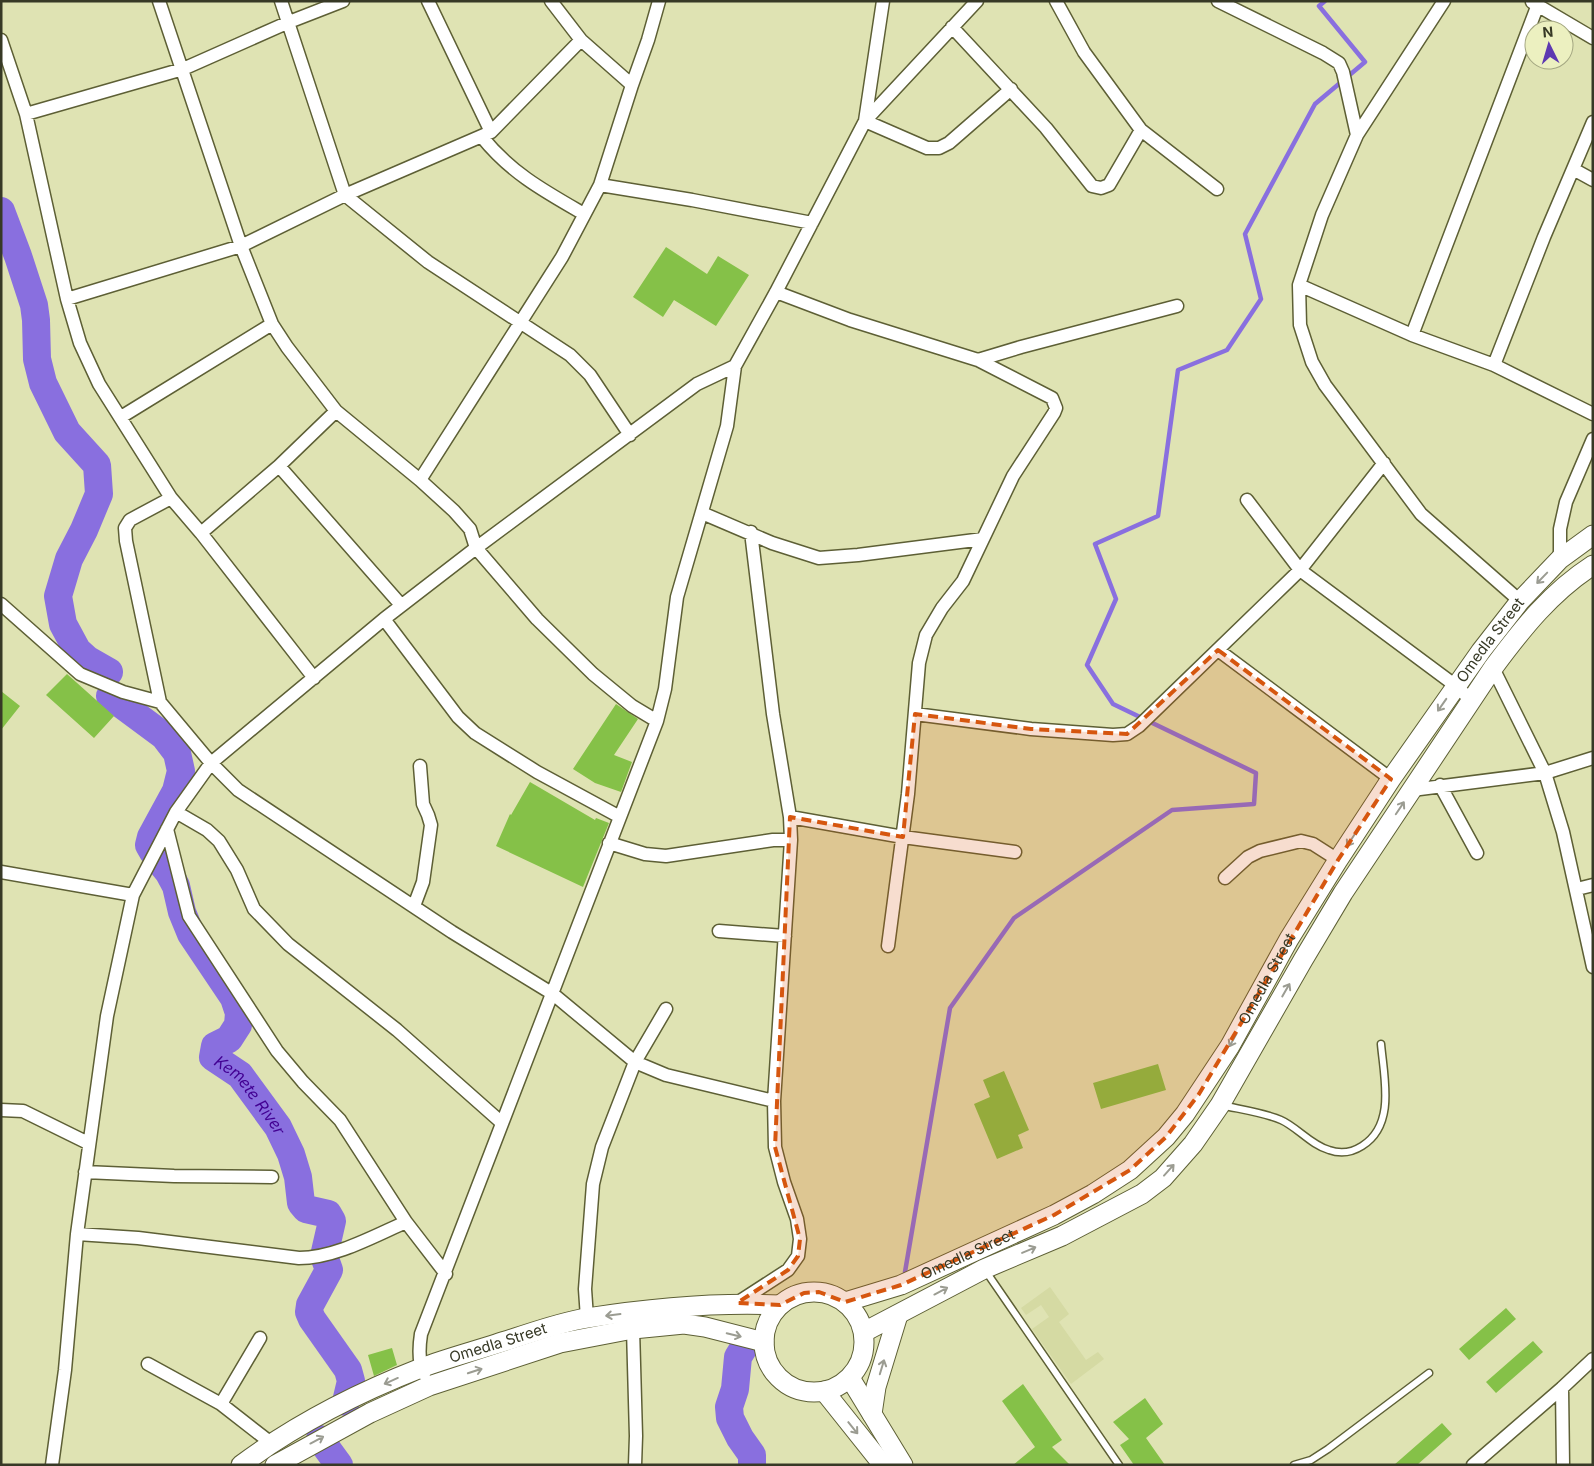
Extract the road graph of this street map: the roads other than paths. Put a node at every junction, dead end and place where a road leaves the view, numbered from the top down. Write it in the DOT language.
graph roads {
  1 [pos="159,1"];
  2 [pos="281,1"];
  3 [pos="343,1"];
  4 [pos="428,1"];
  5 [pos="550,1"];
  6 [pos="659,1"];
  7 [pos="883,1"];
  8 [pos="977,1"];
  9 [pos="1056,1"];
  10 [pos="1218,1"];
  11 [pos="1444,1"];
  12 [pos="1534,4"];
  13 [pos="289,22"];
  14 [pos="952,27"];
  15 [pos="1593,38"];
  16 [pos="1,40"];
  17 [pos="581,40"];
  18 [pos="183,69"];
  19 [pos="632,86"];
  20 [pos="1011,89"];
  21 [pos="26,114"];
  22 [pos="865,120"];
  23 [pos="1593,122"];
  24 [pos="1141,130"];
  25 [pos="487,134"];
  26 [pos="1357,135"];
  27 [pos="1573,169"];
  28 [pos="1593,180"];
  29 [pos="600,185"];
  30 [pos="1217,189"];
  31 [pos="345,195"];
  32 [pos="584,214"];
  33 [pos="812,223"];
  34 [pos="241,246"];
  35 [pos="1299,286"];
  36 [pos="776,292"];
  37 [pos="67,299"];
  38 [pos="1177,306"];
  39 [pos="521,323"];
  40 [pos="272,324"];
  41 [pos="1412,335"];
  42 [pos="978,360"];
  43 [pos="735,366"];
  44 [pos="1494,366"];
  45 [pos="336,411"];
  46 [pos="1593,414"];
  47 [pos="121,417"];
  48 [pos="630,435"];
  49 [pos="1593,439"];
  50 [pos="1384,463"];
  51 [pos="279,466"];
  52 [pos="420,480"];
  53 [pos="170,498"];
  54 [pos="1247,500"];
  55 [pos="702,513"];
  56 [pos="751,532"];
  57 [pos="201,533"];
  58 [pos="1593,536"];
  59 [pos="983,539"];
  60 [pos="476,548"];
  61 [pos="1560,559"];
  62 [pos="1593,565"];
  63 [pos="1300,570"];
  64 [pos="1520,601"];
  65 [pos="1,604"];
  66 [pos="401,605"];
  67 [pos="384,619"];
  68 [pos="1218,650"];
  69 [pos="1493,668"];
  70 [pos="314,678"];
  71 [pos="1456,686"];
  72 [pos="1471,700"];
  73 [pos="160,702"];
  74 [pos="915,714"];
  75 [pos="657,721"];
  76 [pos="1593,758"];
  77 [pos="211,763"];
  78 [pos="420,766"];
  79 [pos="1545,773"];
  80 [pos="1391,779"];
  81 [pos="1440,785"];
  82 [pos="1412,790"];
  83 [pos="176,812"];
  84 [pos="620,817"];
  85 [pos="790,817"];
  86 [pos="167,829"];
  87 [pos="904,837"];
  88 [pos="791,840"];
  89 [pos="609,843"];
  90 [pos="1015,852"];
  91 [pos="1477,853"];
  92 [pos="1338,860"];
  93 [pos="1,872"];
  94 [pos="1225,878"];
  95 [pos="1593,886"];
  96 [pos="1577,889"];
  97 [pos="133,895"];
  98 [pos="414,906"];
  99 [pos="719,931"];
  100 [pos="785,936"];
  101 [pos="888,946"];
  102 [pos="1593,967"];
  103 [pos="553,994"];
  104 [pos="666,1008"];
  105 [pos="1381,1044"];
  106 [pos="635,1062"];
  107 [pos="1199,1094"];
  108 [pos="774,1102"];
  109 [pos="1220,1105"];
  110 [pos="1,1110"];
  111 [pos="502,1123"];
  112 [pos="88,1143"];
  113 [pos="85,1172"];
  114 [pos="272,1177"];
  115 [pos="406,1222"];
  116 [pos="77,1234"];
  117 [pos="984,1269"];
  118 [pos="446,1274"];
  119 [pos="845,1302"];
  120 [pos="737,1303"];
  121 [pos="780,1305"];
  122 [pos="898,1315"];
  123 [pos="587,1318"];
  124 [pos="633,1329"];
  125 [pos="864,1332"];
  126 [pos="260,1338"];
  127 [pos="764,1342"];
  128 [pos="1593,1358"];
  129 [pos="148,1364"];
  130 [pos="421,1368"];
  131 [pos="1429,1372"];
  132 [pos="850,1378"];
  133 [pos="429,1386"];
  134 [pos="1562,1388"];
  135 [pos="824,1391"];
  136 [pos="221,1404"];
  137 [pos="872,1414"];
  138 [pos="271,1443"];
  139 [pos="52,1465"];
  140 [pos="241,1465"];
  141 [pos="275,1465"];
  142 [pos="634,1465"];
  143 [pos="883,1465"];
  144 [pos="903,1465"];
  145 [pos="1119,1465"];
  146 [pos="1294,1465"];
  147 [pos="1473,1465"];
  148 [pos="1563,1465"];
  1 -- 18 [label="street"];
  2 -- 13 [label="street"];
  3 -- 13 [label="street"];
  4 -- 25 [label="street"];
  5 -- 17 [label="street"];
  6 -- 19 [label="street"];
  7 -- 22 [label="street"];
  8 -- 14 [label="street"];
  9 -- 24 [label="street"];
  10 -- 26 [label="street"];
  11 -- 26 [label="street"];
  12 -- 15 [label="street"];
  12 -- 41 [label="street"];
  13 -- 18 [label="street"];
  13 -- 31 [label="street"];
  14 -- 20 [label="street"];
  14 -- 22 [label="street"];
  16 -- 21 [label="street"];
  17 -- 19 [label="street"];
  17 -- 25 [label="street"];
  18 -- 21 [label="street"];
  18 -- 34 [label="street"];
  19 -- 29 [label="street"];
  20 -- 22 [label="street"];
  20 -- 24 [label="street"];
  21 -- 37 [label="street"];
  22 -- 33 [label="street"];
  23 -- 27 [label="street"];
  24 -- 30 [label="street"];
  25 -- 31 [label="street"];
  25 -- 32 [label="street"];
  26 -- 35 [label="street"];
  27 -- 28 [label="street"];
  27 -- 44 [label="street"];
  29 -- 32 [label="street"];
  29 -- 33 [label="street"];
  31 -- 34 [label="street"];
  31 -- 39 [label="street"];
  32 -- 39 [label="street"];
  33 -- 36 [label="street"];
  34 -- 37 [label="street"];
  34 -- 40 [label="street"];
  35 -- 41 [label="street"];
  35 -- 50 [label="street"];
  36 -- 42 [label="street"];
  36 -- 43 [label="street"];
  37 -- 47 [label="street"];
  38 -- 42 [label="street"];
  39 -- 48 [label="street"];
  39 -- 52 [label="street"];
  40 -- 45 [label="street"];
  40 -- 47 [label="street"];
  41 -- 44 [label="street"];
  42 -- 59 [label="street"];
  43 -- 48 [label="street"];
  43 -- 55 [label="street"];
  44 -- 46 [label="street"];
  45 -- 51 [label="street"];
  45 -- 52 [label="street"];
  47 -- 53 [label="street"];
  48 -- 60 [label="street"];
  49 -- 61 [label="street"];
  50 -- 63 [label="street"];
  50 -- 64 [label="street"];
  51 -- 57 [label="street"];
  51 -- 66 [label="street"];
  52 -- 60 [label="street"];
  53 -- 57 [label="street"];
  53 -- 73 [label="street"];
  54 -- 63 [label="street"];
  55 -- 56 [label="street"];
  55 -- 75 [label="street"];
  56 -- 59 [label="street"];
  56 -- 85 [label="street"];
  57 -- 70 [label="street"];
  58 -- 61 [label="main road, Omedla Street"];
  59 -- 74 [label="street"];
  60 -- 66 [label="street"];
  60 -- 75 [label="street"];
  61 -- 64 [label="main road, Omedla Street, one-way"];
  62 -- 69 [label="main road, Omedla Street"];
  63 -- 68 [label="street"];
  63 -- 71 [label="street"];
  64 -- 71 [label="main road, Omedla Street"];
  65 -- 73 [label="street"];
  66 -- 67 [label="street"];
  67 -- 70 [label="street"];
  67 -- 84 [label="street"];
  68 -- 74 [label="street"];
  68 -- 80 [label="street"];
  69 -- 72 [label="main road, Omedla Street"];
  69 -- 79 [label="street"];
  70 -- 77 [label="street"];
  71 -- 72 [label="street"];
  71 -- 80 [label="main road, Omedla Street, one-way"];
  72 -- 82 [label="main road, Omedla Street"];
  73 -- 77 [label="street"];
  74 -- 87 [label="street"];
  75 -- 84 [label="street"];
  76 -- 79 [label="street"];
  77 -- 83 [label="street"];
  77 -- 98 [label="street"];
  78 -- 98 [label="street"];
  79 -- 81 [label="street"];
  79 -- 96 [label="street"];
  80 -- 92 [label="main road, Omedla Street, one-way"];
  81 -- 82 [label="street"];
  81 -- 91 [label="street"];
  109 -- 82 [label="main road, Omedla Street, one-way"];
  83 -- 86 [label="street"];
  83 -- 111 [label="street"];
  84 -- 89 [label="street"];
  85 -- 87 [label="street"];
  85 -- 88 [label="street"];
  86 -- 97 [label="street"];
  86 -- 115 [label="street"];
  87 -- 90 [label="street"];
  87 -- 101 [label="street"];
  88 -- 89 [label="street"];
  88 -- 100 [label="street"];
  89 -- 103 [label="street"];
  92 -- 94 [label="street"];
  92 -- 107 [label="main road, Omedla Street, one-way"];
  93 -- 97 [label="street"];
  95 -- 96 [label="street"];
  96 -- 102 [label="street"];
  97 -- 112 [label="street"];
  98 -- 103 [label="street"];
  99 -- 100 [label="street"];
  100 -- 108 [label="street"];
  103 -- 106 [label="street"];
  103 -- 111 [label="street"];
  104 -- 106 [label="street"];
  105 -- 109 [label="lane"];
  106 -- 108 [label="street"];
  106 -- 123 [label="street"];
  107 -- 109 [label="main road"];
  107 -- 119 [label="main road, Omedla Street"];
  108 -- 120 [label="street"];
  117 -- 109 [label="main road, Omedla Street, one-way"];
  110 -- 112 [label="street"];
  111 -- 118 [label="street"];
  112 -- 113 [label="street"];
  113 -- 114 [label="street"];
  113 -- 116 [label="street"];
  115 -- 116 [label="street"];
  115 -- 118 [label="street"];
  116 -- 139 [label="street"];
  122 -- 117 [label="main road, Omedla Street, one-way"];
  117 -- 145 [label="lane"];
  118 -- 130 [label="street"];
  119 -- 121 [label="main road"];
  119 -- 125 [label="main road"];
  120 -- 121 [label="main road, Omedla Street"];
  120 -- 123 [label="main road, Omedla Street, one-way"];
  121 -- 127 [label="main road"];
  122 -- 125 [label="main road, Omedla Street"];
  137 -- 122 [label="main road, one-way"];
  123 -- 130 [label="main road, Omedla Street"];
  124 -- 127 [label="main road, one-way"];
  133 -- 124 [label="main road, one-way"];
  124 -- 142 [label="street"];
  125 -- 132 [label="main road"];
  126 -- 136 [label="street"];
  127 -- 135 [label="main road"];
  128 -- 134 [label="street"];
  129 -- 136 [label="street"];
  130 -- 133 [label="street"];
  130 -- 138 [label="main road, Omedla Street, one-way"];
  131 -- 146 [label="lane"];
  132 -- 135 [label="main road"];
  132 -- 137 [label="main road"];
  141 -- 133 [label="main road, one-way"];
  134 -- 147 [label="street"];
  134 -- 148 [label="street"];
  135 -- 143 [label="main road, one-way"];
  136 -- 138 [label="street"];
  137 -- 144 [label="main road"];
  138 -- 140 [label="main road, Omedla Street"];
}
